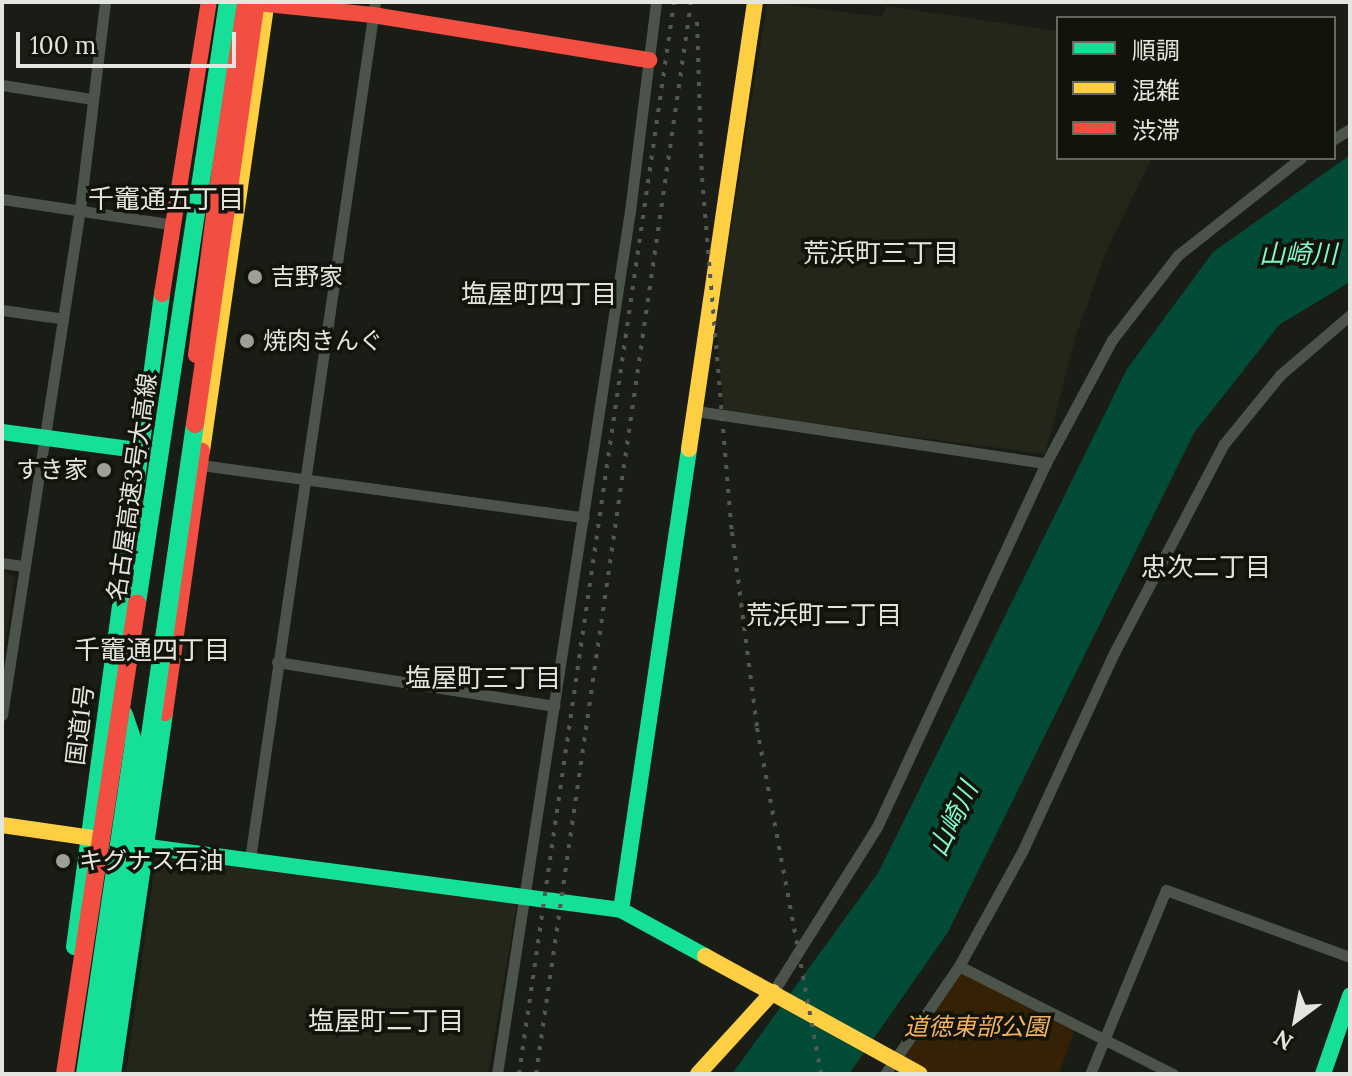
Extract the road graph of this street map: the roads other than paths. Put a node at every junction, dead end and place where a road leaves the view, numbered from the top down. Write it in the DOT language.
graph roads {
  1 [pos="105,2"];
  2 [pos="209,2"];
  3 [pos="228,2"];
  4 [pos="241,2"];
  5 [pos="656,2"];
  6 [pos="755,2"];
  7 [pos="260,3"];
  8 [pos="374,8"];
  9 [pos="649,60"];
  10 [pos="2,85"];
  11 [pos="91,99"];
  12 [pos="1298,160"];
  13 [pos="2,199"];
  14 [pos="80,209"];
  15 [pos="175,225"];
  16 [pos="2,310"];
  17 [pos="1350,315"];
  18 [pos="59,318"];
  19 [pos="696,411"];
  20 [pos="2,432"];
  21 [pos="45,438"];
  22 [pos="137,450"];
  23 [pos="1046,463"];
  24 [pos="201,465"];
  25 [pos="303,475"];
  26 [pos="183,501"];
  27 [pos="583,517"];
  28 [pos="2,563"];
  29 [pos="23,566"];
  30 [pos="277,662"];
  31 [pos="555,706"];
  32 [pos="124,713"];
  33 [pos="2,715"];
  34 [pos="2,825"];
  35 [pos="90,837"];
  36 [pos="146,847"];
  37 [pos="250,859"];
  38 [pos="525,899"];
  39 [pos="621,910"];
  40 [pos="1350,957"];
  41 [pos="959,966"];
  42 [pos="777,994"];
  43 [pos="1350,996"];
  44 [pos="1343,1037"];
  45 [pos="1103,1039"];
  46 [pos="890,1064"];
  47 [pos="55,1074"];
  48 [pos="65,1074"];
  49 [pos="85,1074"];
  50 [pos="101,1074"];
  51 [pos="113,1074"];
  52 [pos="497,1074"];
  53 [pos="698,1074"];
  54 [pos="920,1074"];
  55 [pos="1090,1074"];
  56 [pos="1173,1074"];
  57 [pos="1323,1074"];
  1 -- 11 [label="street"];
  2 -- 15 [label="main road, 国道1号"];
  3 -- 32 [label="main road, 名古屋高速3号大高線, bridge"];
  4 -- 26 [label="main road, bridge"];
  5 -- 9 [label="street"];
  6 -- 19 [label="main road"];
  7 -- 8 [label="main road"];
  7 -- 24 [label="main road"];
  7 -- 26 [label="main road, bridge"];
  8 -- 9 [label="main road"];
  8 -- 25 [label="street"];
  9 -- 27 [label="street"];
  10 -- 11 [label="street"];
  11 -- 14 [label="street"];
  12 -- 23 [label="street"];
  13 -- 14 [label="street"];
  14 -- 15 [label="street"];
  14 -- 18 [label="street"];
  15 -- 22 [label="main road, 国道1号"];
  16 -- 18 [label="street"];
  17 -- 41 [label="street"];
  18 -- 21 [label="street"];
  19 -- 23 [label="street"];
  19 -- 39 [label="main road"];
  20 -- 21 [label="main road"];
  21 -- 22 [label="main road"];
  21 -- 29 [label="street"];
  22 -- 35 [label="main road, 国道1号"];
  23 -- 42 [label="street"];
  24 -- 25 [label="street"];
  24 -- 36 [label="main road"];
  25 -- 27 [label="street"];
  25 -- 30 [label="street"];
  26 -- 50 [label="main road, bridge"];
  27 -- 31 [label="street"];
  28 -- 29 [label="street"];
  29 -- 33 [label="street"];
  30 -- 31 [label="street"];
  30 -- 37 [label="street"];
  31 -- 38 [label="street"];
  32 -- 48 [label="main road, 名古屋高速3号大高線, bridge"];
  32 -- 49 [label="main road, bridge"];
  34 -- 35 [label="main road"];
  35 -- 36 [label="main road"];
  35 -- 47 [label="main road, 国道1号"];
  36 -- 37 [label="main road"];
  36 -- 51 [label="main road"];
  37 -- 38 [label="main road"];
  38 -- 39 [label="main road"];
  38 -- 52 [label="street"];
  39 -- 42 [label="main road"];
  40 -- 45 [label="street"];
  41 -- 45 [label="street"];
  41 -- 46 [label="street"];
  42 -- 46 [label="main road"];
  42 -- 53 [label="main road"];
  43 -- 44 [label="main road"];
  44 -- 57 [label="main road"];
  45 -- 55 [label="street"];
  45 -- 56 [label="street"];
  46 -- 54 [label="main road"];
}
